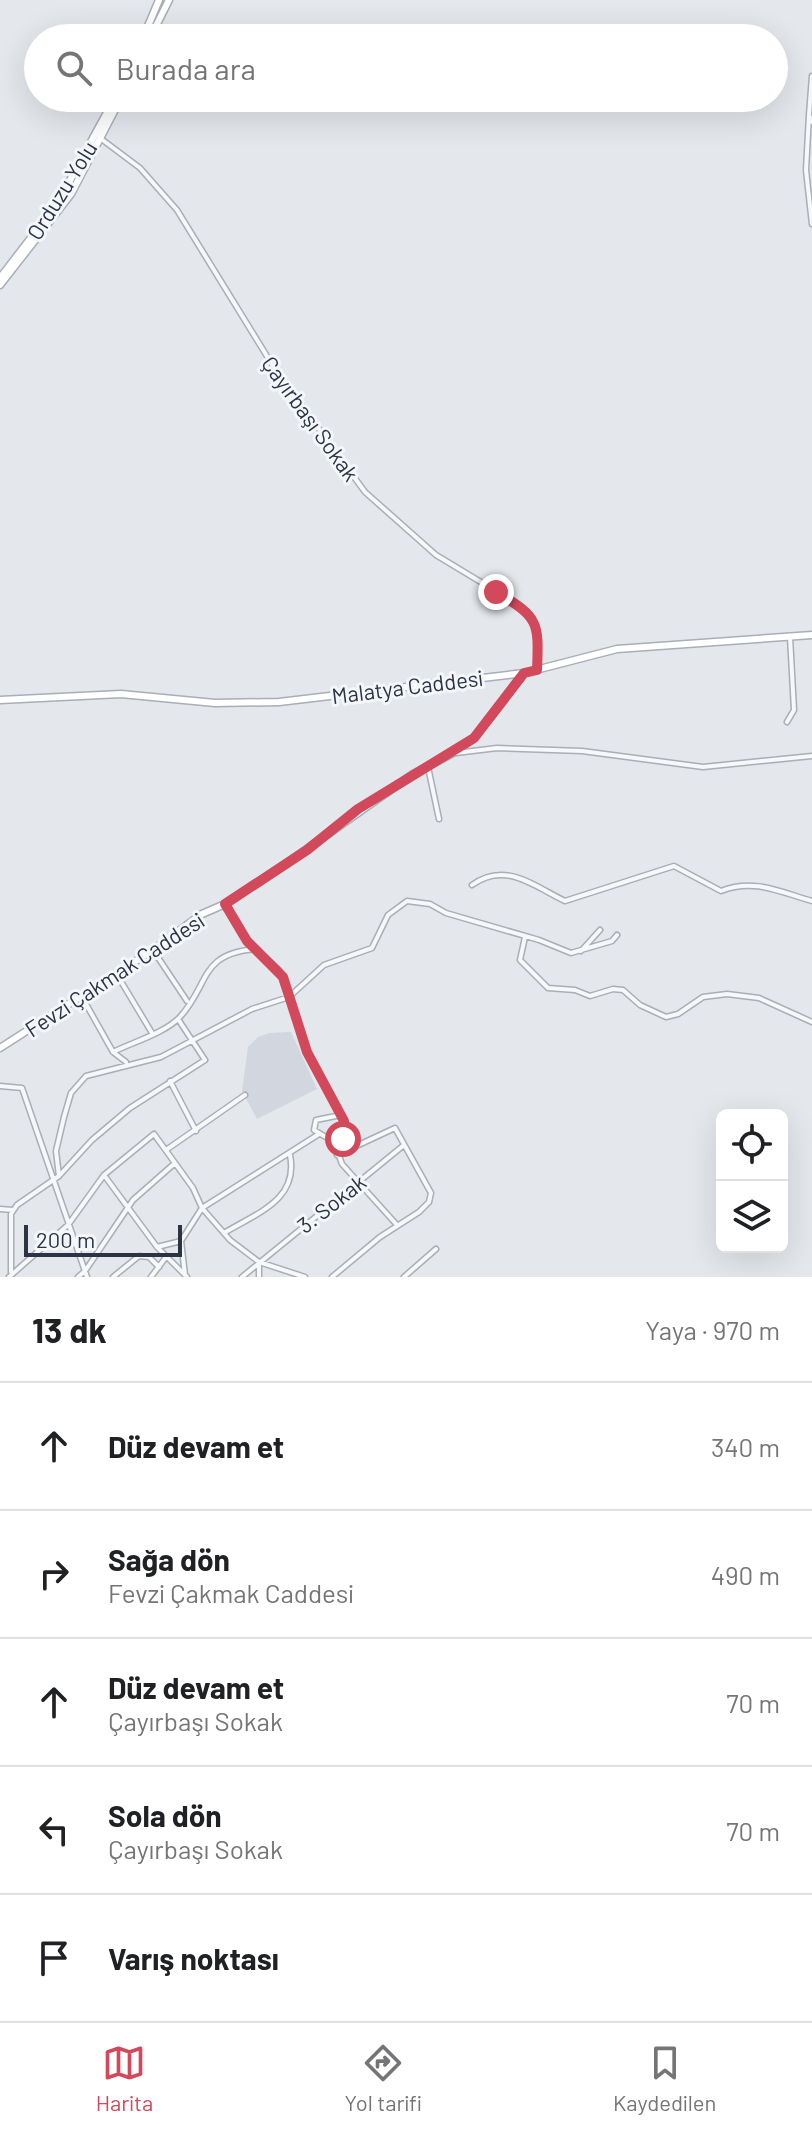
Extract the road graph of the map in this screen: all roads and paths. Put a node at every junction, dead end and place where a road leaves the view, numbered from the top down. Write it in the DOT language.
graph roads {
  1 [pos="159,0"];
  2 [pos="169,0"];
  3 [pos="149,24"];
  4 [pos="157,24"];
  5 [pos="812,76"];
  6 [pos="110,112"];
  7 [pos="111,112"];
  8 [pos="811,118"];
  9 [pos="99,137"];
  10 [pos="812,224"];
  11 [pos="0,278"];
  12 [pos="0,285"];
  13 [pos="812,635"];
  14 [pos="790,637"];
  15 [pos="537,670"];
  16 [pos="524,673"];
  17 [pos="0,700"];
  18 [pos="787,722"];
  19 [pos="453,753"];
  20 [pos="812,756"];
  21 [pos="428,767"];
  22 [pos="439,819"];
  23 [pos="472,885"];
  24 [pos="812,901"];
  25 [pos="225,904"];
  26 [pos="600,930"];
  27 [pos="617,935"];
  28 [pos="525,937"];
  29 [pos="255,949"];
  30 [pos="153,950"];
  31 [pos="579,953"];
  32 [pos="116,973"];
  33 [pos="80,995"];
  34 [pos="289,997"];
  35 [pos="188,1002"];
  36 [pos="178,1019"];
  37 [pos="812,1022"];
  38 [pos="152,1033"];
  39 [pos="194,1040"];
  40 [pos="2,1048"];
  41 [pos="113,1052"];
  42 [pos="127,1063"];
  43 [pos="170,1081"];
  44 [pos="0,1086"];
  45 [pos="245,1095"];
  46 [pos="341,1115"];
  47 [pos="196,1131"];
  48 [pos="319,1134"];
  49 [pos="334,1142"];
  50 [pos="404,1145"];
  51 [pos="166,1150"];
  52 [pos="290,1154"];
  53 [pos="337,1155"];
  54 [pos="175,1163"];
  55 [pos="104,1175"];
  56 [pos="59,1176"];
  57 [pos="53,1181"];
  58 [pos="357,1183"];
  59 [pos="202,1208"];
  60 [pos="0,1209"];
  61 [pos="127,1209"];
  62 [pos="13,1210"];
  63 [pos="68,1225"];
  64 [pos="397,1225"];
  65 [pos="224,1233"];
  66 [pos="181,1241"];
  67 [pos="157,1247"];
  68 [pos="436,1249"];
  69 [pos="166,1257"];
  70 [pos="259,1262"];
  71 [pos="159,1267"];
  72 [pos="10,1274"];
  73 [pos="89,1275"];
  74 [pos="186,1276"];
  75 [pos="78,1277"];
  76 [pos="113,1277"];
  77 [pos="151,1277"];
  78 [pos="242,1277"];
  79 [pos="259,1277"];
  80 [pos="305,1277"];
  81 [pos="332,1277"];
  82 [pos="404,1277"];
  1 -- 3 [label="street"];
  2 -- 4 [label="street"];
  5 -- 8 [label="street"];
  6 -- 11 [label="street, Orduzu Yolu"];
  7 -- 9 [label="street"];
  8 -- 10 [label="street"];
  9 -- 12 [label="street"];
  9 -- 15 [label="street, Çayırbaşı Sokak"];
  13 -- 14 [label="street, Malatya Caddesi"];
  14 -- 15 [label="street, Malatya Caddesi"];
  14 -- 18 [label="street"];
  15 -- 16 [label="street, Malatya Caddesi"];
  16 -- 17 [label="street, Malatya Caddesi"];
  16 -- 19 [label="street, Fevzi Çakmak Caddesi"];
  19 -- 20 [label="street"];
  19 -- 21 [label="street, Fevzi Çakmak Caddesi"];
  21 -- 22 [label="street"];
  21 -- 25 [label="street, Fevzi Çakmak Caddesi"];
  23 -- 24 [label="street"];
  25 -- 29 [label="street"];
  25 -- 30 [label="street, Fevzi Çakmak Caddesi"];
  26 -- 31 [label="street"];
  27 -- 31 [label="street"];
  28 -- 31 [label="street"];
  28 -- 34 [label="street"];
  28 -- 37 [label="street"];
  29 -- 34 [label="street"];
  29 -- 35 [label="street"];
  30 -- 32 [label="street, Fevzi Çakmak Caddesi"];
  30 -- 35 [label="street"];
  32 -- 33 [label="street, Fevzi Çakmak Caddesi"];
  32 -- 38 [label="street"];
  33 -- 40 [label="street, Fevzi Çakmak Caddesi"];
  33 -- 41 [label="street"];
  34 -- 39 [label="street"];
  34 -- 46 [label="street"];
  35 -- 36 [label="street"];
  36 -- 38 [label="street"];
  36 -- 39 [label="street"];
  38 -- 41 [label="street"];
  39 -- 42 [label="street"];
  39 -- 43 [label="street"];
  41 -- 42 [label="street"];
  42 -- 56 [label="street"];
  43 -- 47 [label="street"];
  43 -- 56 [label="street"];
  44 -- 57 [label="street"];
  45 -- 47 [label="street"];
  46 -- 48 [label="street"];
  46 -- 49 [label="street"];
  47 -- 51 [label="street"];
  48 -- 49 [label="street"];
  48 -- 52 [label="street"];
  49 -- 53 [label="street"];
  50 -- 53 [label="street"];
  50 -- 58 [label="street, 3. Sokak"];
  50 -- 64 [label="street"];
  51 -- 54 [label="street"];
  51 -- 55 [label="street"];
  52 -- 59 [label="street"];
  52 -- 65 [label="street"];
  53 -- 58 [label="street"];
  54 -- 59 [label="street"];
  54 -- 61 [label="street"];
  55 -- 61 [label="street"];
  55 -- 63 [label="street"];
  56 -- 57 [label="street"];
  57 -- 62 [label="street"];
  57 -- 63 [label="street"];
  58 -- 64 [label="street"];
  58 -- 70 [label="street, 3. Sokak"];
  59 -- 65 [label="street"];
  59 -- 66 [label="street"];
  60 -- 62 [label="street"];
  61 -- 67 [label="street"];
  61 -- 73 [label="street"];
  62 -- 72 [label="street"];
  63 -- 72 [label="street"];
  63 -- 73 [label="street"];
  64 -- 81 [label="street"];
  65 -- 70 [label="street"];
  66 -- 67 [label="street"];
  66 -- 74 [label="street"];
  67 -- 69 [label="street"];
  68 -- 82 [label="street"];
  69 -- 71 [label="street"];
  69 -- 74 [label="street"];
  70 -- 78 [label="street, 3. Sokak"];
  70 -- 79 [label="street"];
  70 -- 80 [label="street"];
  71 -- 76 [label="street"];
  71 -- 77 [label="street"];
  73 -- 75 [label="street"];
}
